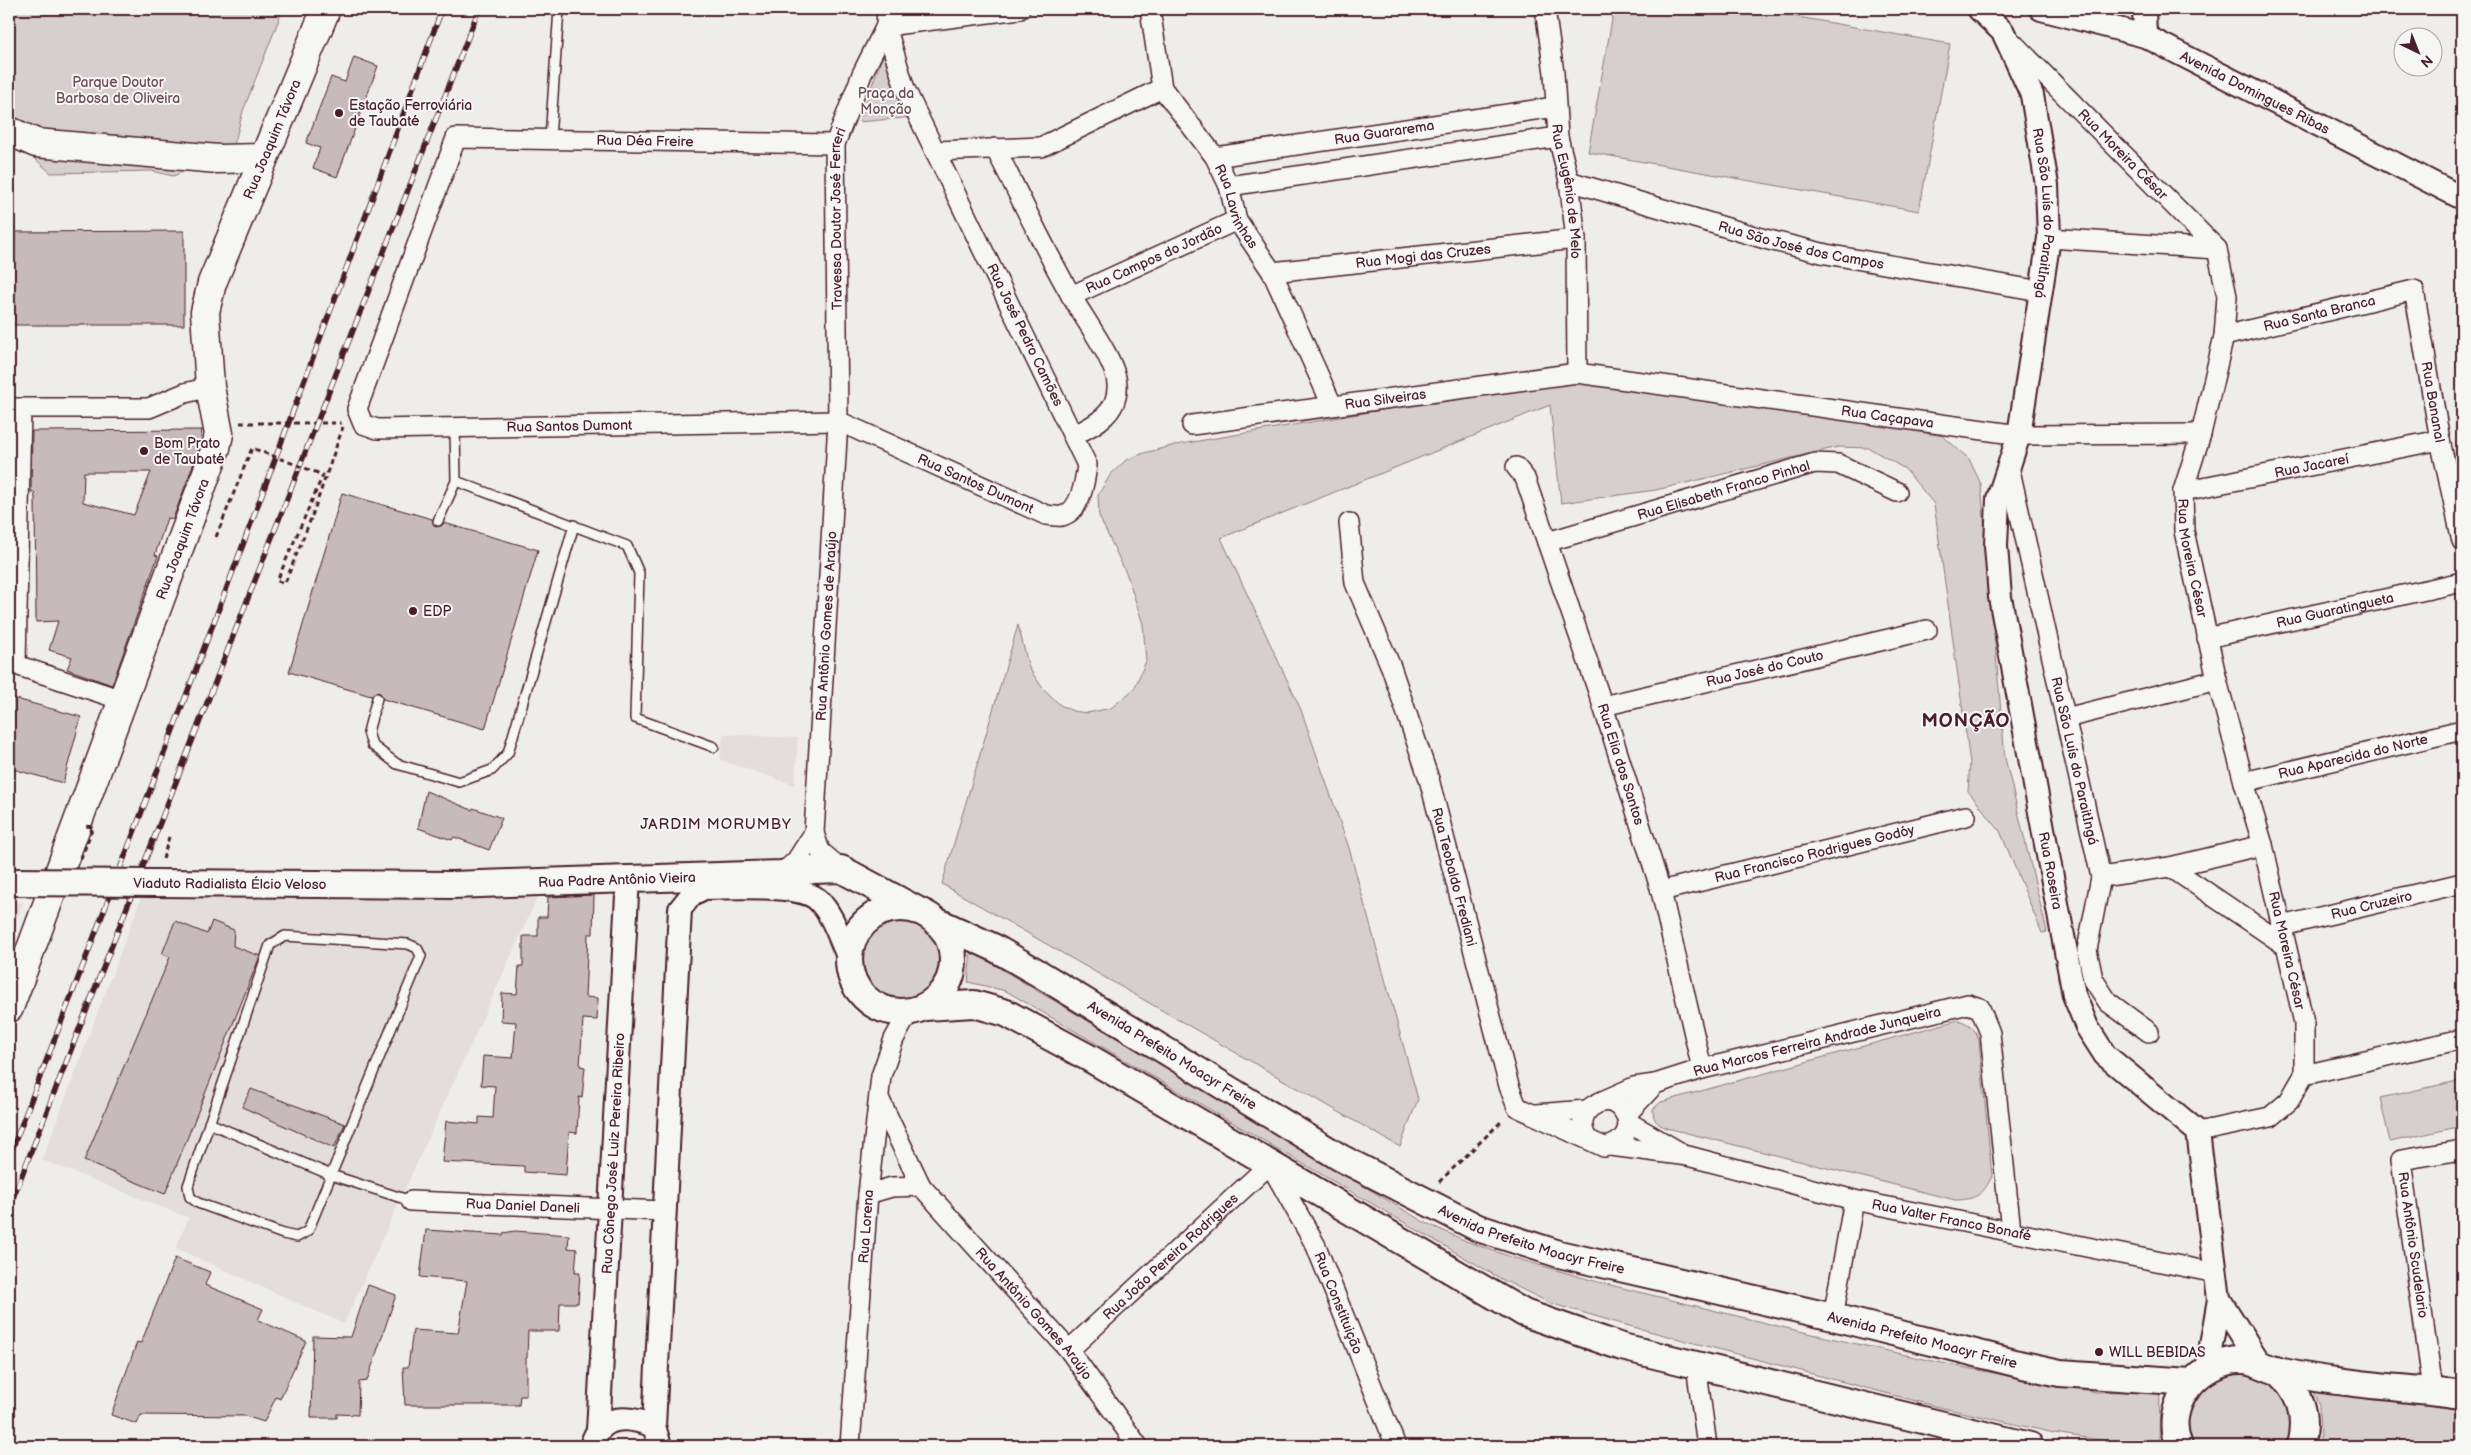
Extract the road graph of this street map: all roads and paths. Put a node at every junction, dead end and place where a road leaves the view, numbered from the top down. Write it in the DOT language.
graph roads {
  1 [pos="326,9"];
  2 [pos="559,9"];
  3 [pos="1020,9"];
  4 [pos="1150,9"];
  5 [pos="1546,9"];
  6 [pos="1979,9"];
  7 [pos="2041,9"];
  8 [pos="2144,9"];
  9 [pos="887,18"];
  10 [pos="2003,32"];
  11 [pos="2144,36"];
  12 [pos="1162,88"];
  13 [pos="1555,107"];
  14 [pos="9,132"];
  15 [pos="1558,137"];
  16 [pos="456,138"];
  17 [pos="550,139"];
  18 [pos="835,144"];
  19 [pos="995,148"];
  20 [pos="935,151"];
  21 [pos="1215,157"];
  22 [pos="263,158"];
  23 [pos="1568,182"];
  24 [pos="1229,186"];
  25 [pos="2462,198"];
  26 [pos="1237,220"];
  27 [pos="2049,238"];
  28 [pos="1576,239"];
  29 [pos="2217,249"];
  30 [pos="1272,272"];
  31 [pos="2414,290"];
  32 [pos="2040,291"];
  33 [pos="1071,296"];
  34 [pos="2224,336"];
  35 [pos="1577,373"];
  36 [pos="210,387"];
  37 [pos="1332,405"];
  38 [pos="15,408"];
  39 [pos="838,421"];
  40 [pos="217,422"];
  41 [pos="1192,425"];
  42 [pos="455,428"];
  43 [pos="2201,434"];
  44 [pos="1074,435"];
  45 [pos="2019,435"];
  46 [pos="2440,440"];
  47 [pos="1516,466"];
  48 [pos="2008,466"];
  49 [pos="456,482"];
  50 [pos="2183,491"];
  51 [pos="1897,492"];
  52 [pos="1061,516"];
  53 [pos="438,521"];
  54 [pos="1349,523"];
  55 [pos="574,525"];
  56 [pos="216,537"];
  57 [pos="2462,541"];
  58 [pos="1547,542"];
  59 [pos="2462,582"];
  60 [pos="1927,630"];
  61 [pos="2207,638"];
  62 [pos="2217,680"];
  63 [pos="377,698"];
  64 [pos="122,700"];
  65 [pos="1603,706"];
  66 [pos="2066,718"];
  67 [pos="2462,730"];
  68 [pos="714,747"];
  69 [pos="2244,782"];
  70 [pos="1966,816"];
  71 [pos="86,826"];
  72 [pos="814,832"];
  73 [pos="170,833"];
  74 [pos="2263,845"];
  75 [pos="153,859"];
  76 [pos="89,862"];
  77 [pos="2170,867"];
  78 [pos="842,869"];
  79 [pos="781,874"];
  80 [pos="628,877"];
  81 [pos="2101,877"];
  82 [pos="9,882"];
  83 [pos="2462,883"];
  84 [pos="452,884"];
  85 [pos="1661,891"];
  86 [pos="680,910"];
  87 [pos="926,915"];
  88 [pos="2282,926"];
  89 [pos="2286,946"];
  90 [pos="849,958"];
  91 [pos="9,1008"];
  92 [pos="917,1010"];
  93 [pos="2149,1032"];
  94 [pos="2462,1039"];
  95 [pos="1702,1069"];
  96 [pos="2304,1075"];
  97 [pos="1655,1084"];
  98 [pos="879,1097"];
  99 [pos="1594,1106"];
  100 [pos="1525,1110"];
  101 [pos="1627,1119"];
  102 [pos="209,1123"];
  103 [pos="2198,1132"];
  104 [pos="1586,1137"];
  105 [pos="1611,1146"];
  106 [pos="2462,1150"];
  107 [pos="1688,1156"];
  108 [pos="1270,1164"];
  109 [pos="331,1175"];
  110 [pos="920,1186"];
  111 [pos="868,1194"];
  112 [pos="1421,1200"];
  113 [pos="1854,1200"];
  114 [pos="411,1201"];
  115 [pos="610,1207"];
  116 [pos="665,1211"];
  117 [pos="2011,1231"];
  118 [pos="2216,1274"];
  119 [pos="2219,1299"];
  120 [pos="1833,1317"];
  121 [pos="1069,1350"];
  122 [pos="1696,1364"];
  123 [pos="2267,1366"];
  124 [pos="2199,1376"];
  125 [pos="2433,1390"];
  126 [pos="2462,1395"];
  127 [pos="657,1436"];
  128 [pos="594,1439"];
  129 [pos="850,1446"];
  130 [pos="1138,1446"];
  131 [pos="1396,1446"];
  132 [pos="1707,1446"];
  133 [pos="2030,1446"];
  134 [pos="2179,1446"];
  135 [pos="2300,1446"];
  1 -- 22 [label="main road, Rua Joaquim Távora"];
  2 -- 17 [label="lane"];
  3 -- 9 [label="street"];
  4 -- 12 [label="street, Rua Lavrinhas"];
  5 -- 13 [label="street, Rua Eugênio de Melo"];
  6 -- 10 [label="street, Rua São Luís do ParaitIngá"];
  7 -- 11 [label="street, Avenida Domingues Ribas"];
  8 -- 11 [label="street"];
  9 -- 18 [label="street, Travessa Doutor José Ferreri"];
  9 -- 20 [label="street"];
  10 -- 27 [label="street, Rua São Luís do ParaitIngá"];
  10 -- 29 [label="street, Rua Moreira César"];
  11 -- 25 [label="street, Avenida Domingues Ribas"];
  12 -- 19 [label="street"];
  12 -- 21 [label="street, Rua Lavrinhas"];
  13 -- 15 [label="street, Rua Eugênio de Melo"];
  13 -- 21 [label="street, Rua Guararema"];
  14 -- 22 [label="main road"];
  15 -- 23 [label="street, Rua Eugênio de Melo"];
  15 -- 24 [label="street"];
  16 -- 17 [label="street, Rua Déa Freire"];
  16 -- 42 [label="street, Rua Santos Dumont"];
  17 -- 18 [label="street, Rua Déa Freire"];
  18 -- 39 [label="street, Travessa Doutor José Ferreri"];
  19 -- 20 [label="street"];
  19 -- 33 [label="street"];
  20 -- 44 [label="street, Rua José Pedro Camões"];
  21 -- 24 [label="street, Rua Lavrinhas"];
  22 -- 36 [label="main road, Rua Joaquim Távora"];
  23 -- 28 [label="street, Rua Eugênio de Melo"];
  23 -- 32 [label="street, Rua São José dos Campos"];
  24 -- 26 [label="street, Rua Lavrinhas"];
  26 -- 30 [label="street, Rua Lavrinhas"];
  26 -- 33 [label="street, Rua Campos do Jordão"];
  27 -- 29 [label="street"];
  27 -- 32 [label="street, Rua São Luís do ParaitIngá"];
  28 -- 30 [label="street, Rua Mogi das Cruzes"];
  28 -- 35 [label="street, Rua Eugênio de Melo"];
  29 -- 34 [label="street, Rua Moreira César"];
  30 -- 37 [label="street, Rua Lavrinhas"];
  31 -- 34 [label="street, Rua Santa Branca"];
  31 -- 46 [label="street, Rua Bananal"];
  32 -- 45 [label="street, Rua São Luís do ParaitIngá"];
  33 -- 44 [label="street"];
  34 -- 43 [label="street, Rua Moreira César"];
  35 -- 37 [label="street, Rua Silveiras"];
  35 -- 45 [label="street, Rua Caçapava"];
  36 -- 38 [label="street"];
  36 -- 40 [label="main road, Rua Joaquim Távora"];
  37 -- 41 [label="street, Rua Silveiras"];
  38 -- 64 [label="street"];
  39 -- 42 [label="street, Rua Santos Dumont"];
  39 -- 52 [label="street, Rua Santos Dumont"];
  39 -- 72 [label="street, Rua Antônio Gomes de Araújo"];
  40 -- 56 [label="path, bridge"];
  40 -- 64 [label="main road, Rua Joaquim Távora"];
  42 -- 49 [label="lane"];
  43 -- 45 [label="street, Rua Caçapava"];
  43 -- 50 [label="street, Rua Moreira César"];
  44 -- 52 [label="street, Rua José Pedro Camões"];
  45 -- 48 [label="street, Rua Roseira"];
  46 -- 50 [label="street, Rua Jacareí"];
  46 -- 57 [label="street, Rua Bananal"];
  47 -- 58 [label="street, Rua Elia dos Santos"];
  48 -- 66 [label="street, Rua São Luís do ParaitIngá"];
  48 -- 103 [label="street, Rua Roseira"];
  49 -- 53 [label="lane"];
  49 -- 55 [label="lane"];
  50 -- 61 [label="street, Rua Moreira César"];
  51 -- 58 [label="street, Rua Elisabeth Franco Pinhal"];
  54 -- 100 [label="street, Rua Teobaldo Frediani"];
  55 -- 63 [label="lane"];
  55 -- 68 [label="lane"];
  58 -- 65 [label="street, Rua Elia dos Santos"];
  59 -- 61 [label="street, Rua Guaratingueta"];
  60 -- 65 [label="street, Rua José do Couto"];
  61 -- 62 [label="street, Rua Moreira César"];
  62 -- 66 [label="street"];
  62 -- 69 [label="street, Rua Moreira César"];
  64 -- 91 [label="main road, Rua Joaquim Távora"];
  65 -- 85 [label="street, Rua Elia dos Santos"];
  66 -- 81 [label="street, Rua São Luís do ParaitIngá"];
  67 -- 69 [label="street, Rua Aparecida do Norte"];
  69 -- 74 [label="street, Rua Moreira César"];
  70 -- 85 [label="street, Rua Francisco Rodrigues Godóy"];
  71 -- 76 [label="path, bridge"];
  72 -- 78 [label="street, Rua Antônio Gomes de Araújo"];
  72 -- 79 [label="street, Rua Antônio Gomes de Araújo"];
  73 -- 75 [label="path"];
  74 -- 77 [label="street"];
  74 -- 88 [label="street, Rua Moreira César"];
  77 -- 81 [label="street"];
  77 -- 89 [label="street"];
  78 -- 79 [label="main road"];
  78 -- 87 [label="main road, Avenida Prefeito Moacyr Freire"];
  79 -- 80 [label="main road, Rua Padre Antônio Vieira"];
  80 -- 84 [label="main road, Rua Padre Antônio Vieira"];
  80 -- 115 [label="street, Rua Cônego José Luiz Pereira Ribeiro"];
  81 -- 93 [label="street, Rua São Luís do ParaitIngá"];
  82 -- 84 [label="main road, Viaduto Radialista Élcio Veloso, bridge"];
  83 -- 88 [label="street, Rua Cruzeiro"];
  85 -- 95 [label="street, Rua Elia dos Santos"];
  86 -- 90 [label="street, Avenida Prefeito Moacyr Freire"];
  86 -- 116 [label="street, Rua Cônego José Luiz Pereira Ribeiro"];
  87 -- 90 [label="main road, Avenida Prefeito Moacyr Freire"];
  87 -- 92 [label="main road, Avenida Prefeito Moacyr Freire"];
  87 -- 112 [label="main road, Avenida Prefeito Moacyr Freire"];
  88 -- 89 [label="street, Rua Moreira César"];
  89 -- 96 [label="street, Rua Moreira César"];
  90 -- 92 [label="main road, Avenida Prefeito Moacyr Freire"];
  92 -- 98 [label="street, Rua Lorena"];
  92 -- 108 [label="main road, Avenida Prefeito Moacyr Freire"];
  94 -- 96 [label="street"];
  95 -- 97 [label="street, Rua Marcos Ferreira Andrade Junqueira"];
  95 -- 117 [label="street, Rua Marcos Ferreira Andrade Junqueira"];
  96 -- 103 [label="street"];
  97 -- 99 [label="street, Rua Marcos Ferreira Andrade Junqueira"];
  97 -- 101 [label="street, Rua Marcos Ferreira Andrade Junqueira"];
  98 -- 110 [label="street, Rua Antônio Gomes Araújo"];
  98 -- 111 [label="street, Rua Lorena"];
  99 -- 100 [label="street, Rua Valter Franco Bonafé"];
  99 -- 101 [label="street, Rua Valter Franco Bonafé"];
  99 -- 104 [label="street"];
  100 -- 104 [label="street, Rua Valter Franco Bonafé"];
  100 -- 112 [label="path"];
  101 -- 105 [label="street"];
  101 -- 107 [label="street, Rua Valter Franco Bonafé"];
  102 -- 109 [label="lane"];
  102 -- 109 [label="lane"];
  102 -- 109 [label="lane"];
  103 -- 118 [label="street"];
  104 -- 105 [label="street, Rua Valter Franco Bonafé"];
  105 -- 107 [label="street, Rua Valter Franco Bonafé"];
  106 -- 125 [label="street, Rua Antônio Scudelario"];
  107 -- 113 [label="street, Rua Valter Franco Bonafé"];
  108 -- 121 [label="street, Rua João Pereira Rodrigues"];
  108 -- 122 [label="main road, Avenida Prefeito Moacyr Freire"];
  108 -- 131 [label="street, Rua Constituição"];
  109 -- 114 [label="lane"];
  110 -- 111 [label="street"];
  110 -- 121 [label="street, Rua Antônio Gomes Araújo"];
  111 -- 129 [label="street, Rua Lorena"];
  112 -- 120 [label="main road, Avenida Prefeito Moacyr Freire"];
  113 -- 117 [label="street, Rua Valter Franco Bonafé"];
  113 -- 120 [label="street"];
  114 -- 115 [label="street, Rua Daniel Daneli"];
  115 -- 116 [label="street, Rua Daniel Daneli"];
  115 -- 128 [label="street, Rua Cônego José Luiz Pereira Ribeiro"];
  116 -- 127 [label="street, Rua Cônego José Luiz Pereira Ribeiro"];
  117 -- 118 [label="street, Rua Valter Franco Bonafé"];
  118 -- 119 [label="street"];
  119 -- 123 [label="street"];
  119 -- 124 [label="street"];
  120 -- 124 [label="main road, Avenida Prefeito Moacyr Freire"];
  121 -- 130 [label="street, Rua Antônio Gomes Araújo"];
  122 -- 132 [label="street"];
  122 -- 133 [label="main road, Avenida Prefeito Moacyr Freire"];
  123 -- 124 [label="main road, Avenida Prefeito Moacyr Freire"];
  123 -- 125 [label="main road, Avenida Prefeito Moacyr Freire"];
  123 -- 135 [label="main road"];
  124 -- 134 [label="main road"];
  125 -- 126 [label="main road, Avenida Prefeito Moacyr Freire"];
  127 -- 128 [label="street, Rua Cônego José Luiz Pereira Ribeiro"];
}
